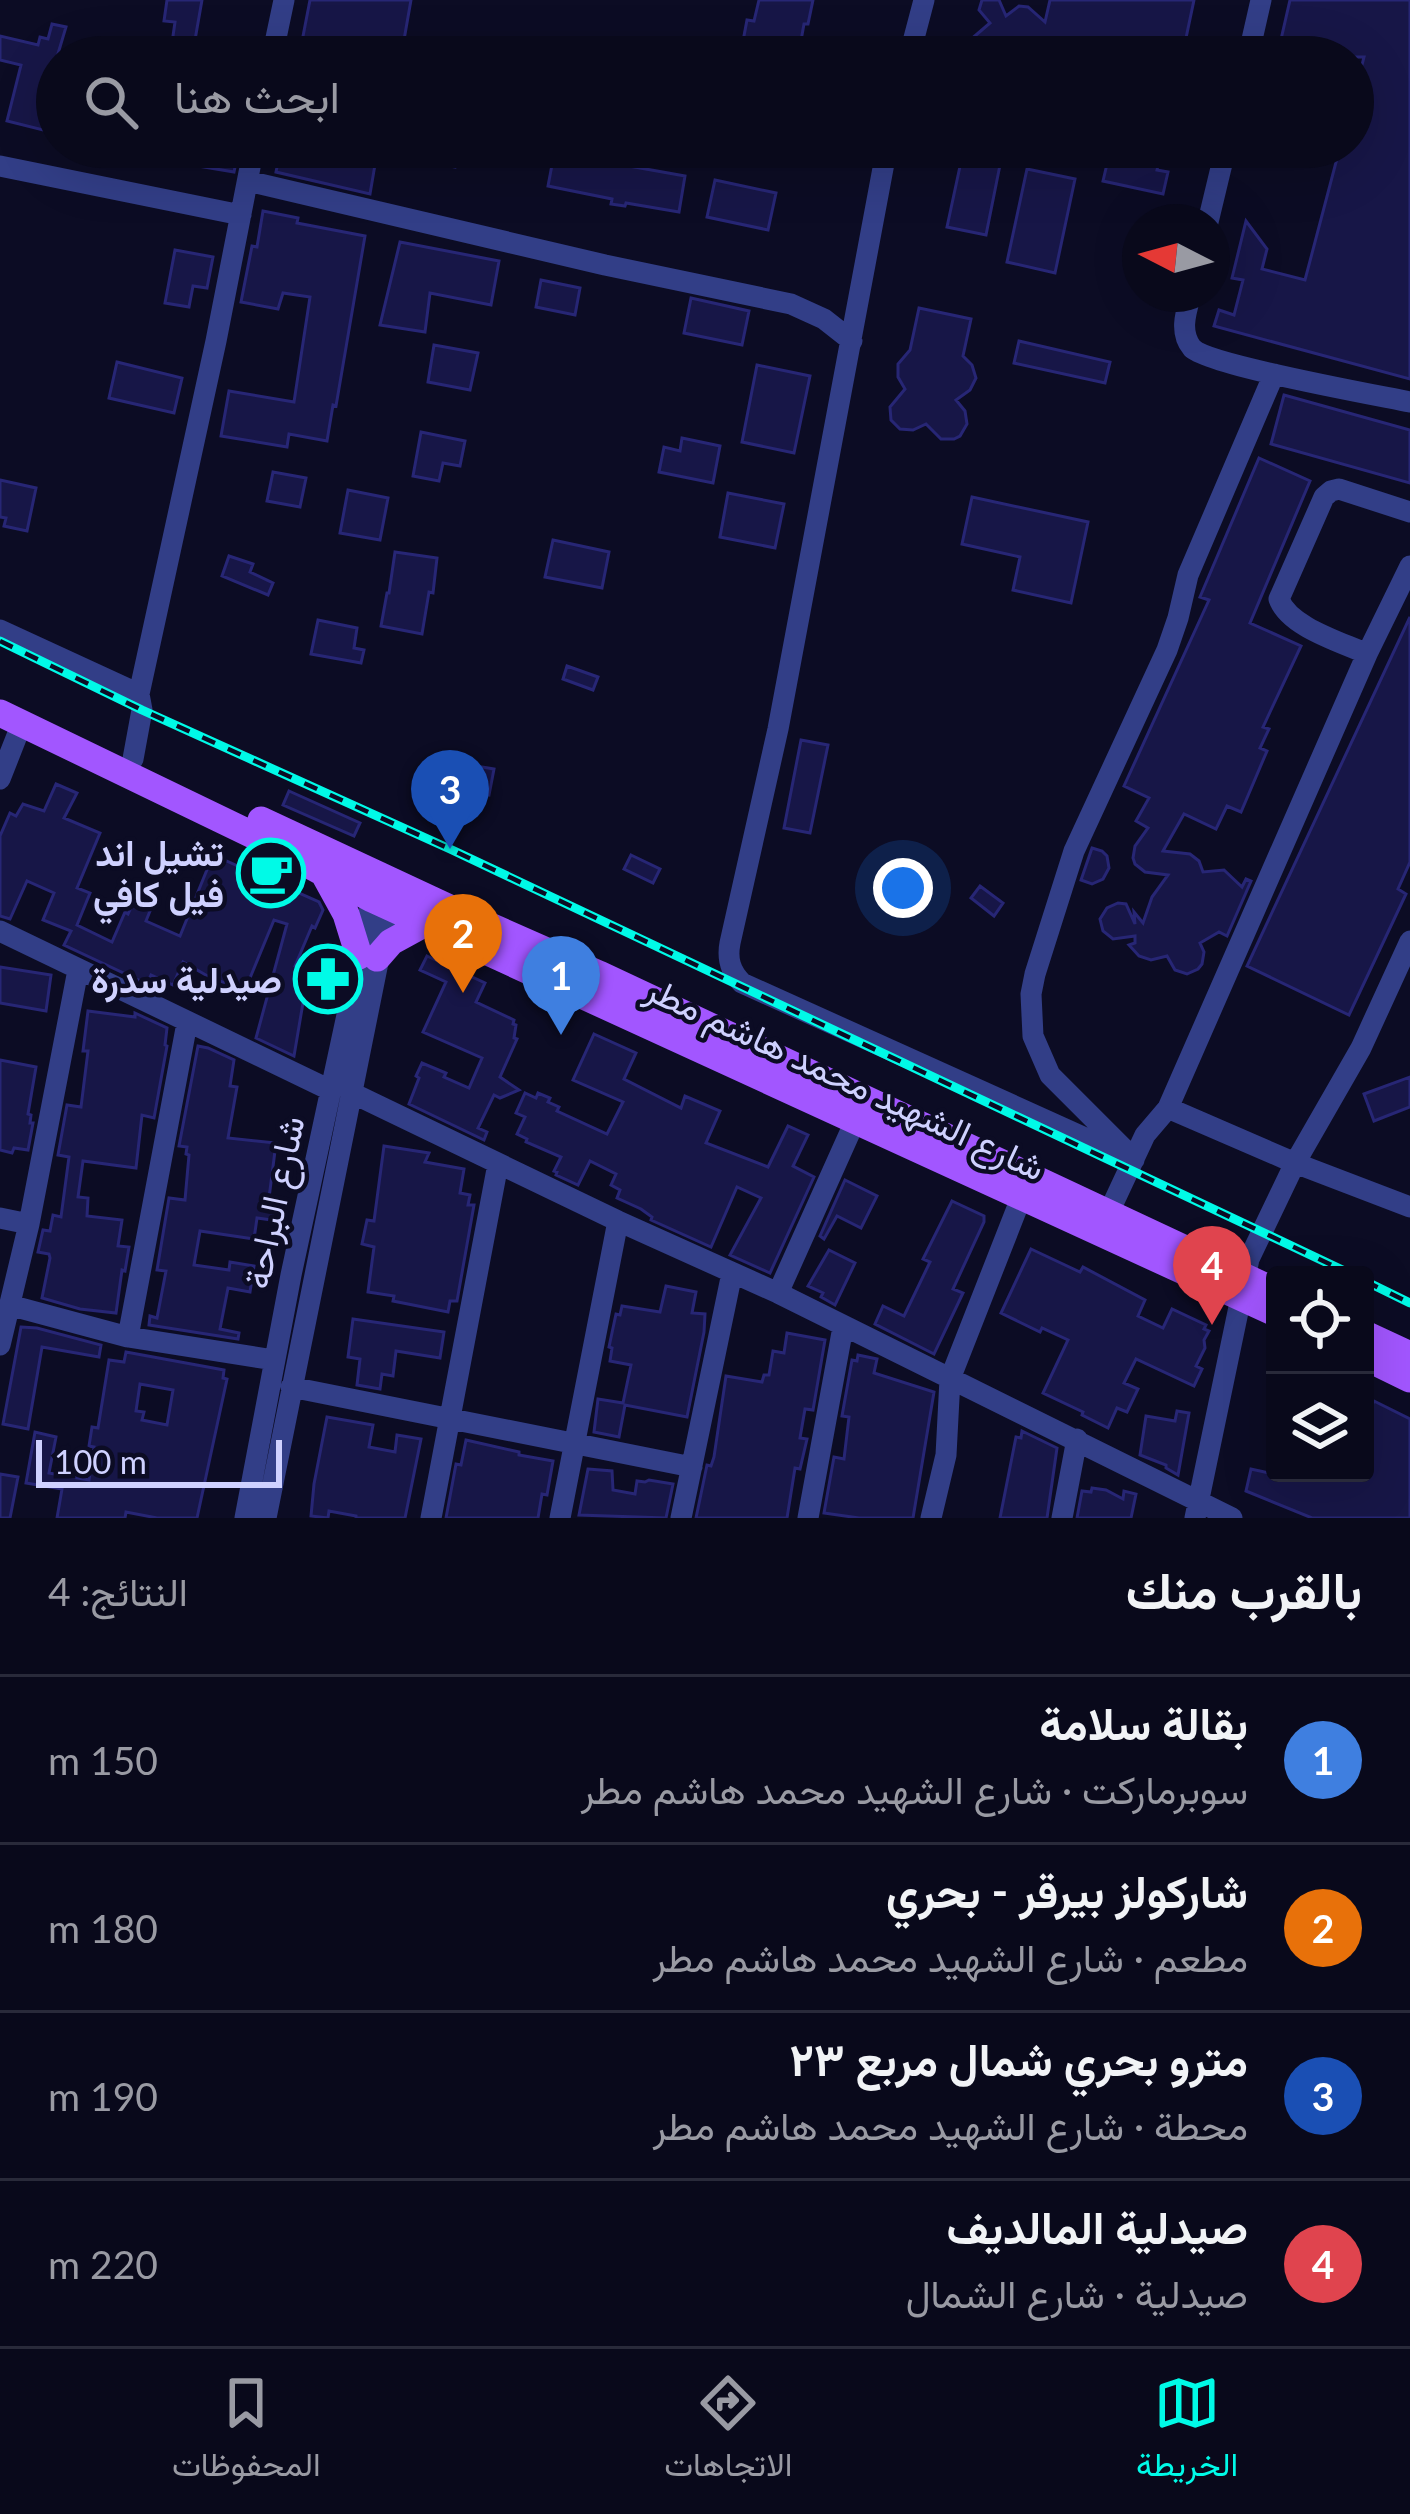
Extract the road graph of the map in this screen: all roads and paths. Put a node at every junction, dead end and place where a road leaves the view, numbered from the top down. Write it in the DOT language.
graph roads {
  1 [pos="284,0"];
  2 [pos="925,0"];
  3 [pos="1262,0"];
  4 [pos="276,36"];
  5 [pos="915,36"];
  6 [pos="1253,36"];
  7 [pos="0,166"];
  8 [pos="250,168"];
  9 [pos="883,168"];
  10 [pos="1221,168"];
  11 [pos="248,181"];
  12 [pos="1212,204"];
  13 [pos="241,215"];
  14 [pos="1187,312"];
  15 [pos="852,341"];
  16 [pos="1274,374"];
  17 [pos="1410,402"];
  18 [pos="1410,512"];
  19 [pos="1410,566"];
  20 [pos="0,630"];
  21 [pos="1367,654"];
  22 [pos="0,694"];
  23 [pos="140,694"];
  24 [pos="11,718"];
  25 [pos="133,759"];
  26 [pos="0,779"];
  27 [pos="324,874"];
  28 [pos="380,904"];
  29 [pos="424,924"];
  30 [pos="0,932"];
  31 [pos="1410,941"];
  32 [pos="368,957"];
  33 [pos="78,970"];
  34 [pos="188,1023"];
  35 [pos="340,1091"];
  36 [pos="1168,1108"];
  37 [pos="856,1119"];
  38 [pos="1134,1160"];
  39 [pos="1295,1163"];
  40 [pos="498,1164"];
  41 [pos="1021,1198"];
  42 [pos="1410,1207"];
  43 [pos="0,1218"];
  44 [pos="618,1221"];
  45 [pos="1105,1223"];
  46 [pos="29,1224"];
  47 [pos="732,1274"];
  48 [pos="1243,1286"];
  49 [pos="1266,1290"];
  50 [pos="778,1293"];
  51 [pos="9,1305"];
  52 [pos="1266,1305"];
  53 [pos="844,1327"];
  54 [pos="128,1337"];
  55 [pos="1374,1338"];
  56 [pos="0,1345"];
  57 [pos="1410,1355"];
  58 [pos="274,1360"];
  59 [pos="1374,1361"];
  60 [pos="950,1379"];
  61 [pos="1410,1379"];
  62 [pos="291,1387"];
  63 [pos="451,1418"];
  64 [pos="1077,1439"];
  65 [pos="575,1444"];
  66 [pos="692,1467"];
  67 [pos="1196,1510"];
  68 [pos="244,1518"];
  69 [pos="266,1518"];
  70 [pos="431,1518"];
  71 [pos="560,1518"];
  72 [pos="681,1518"];
  73 [pos="808,1518"];
  74 [pos="931,1518"];
  75 [pos="1062,1518"];
  76 [pos="1232,1518"];
  1 -- 4 [label="street"];
  2 -- 5 [label="street"];
  3 -- 6 [label="street"];
  7 -- 13 [label="street"];
  8 -- 11 [label="street"];
  9 -- 15 [label="street"];
  10 -- 12 [label="street"];
  11 -- 13 [label="street"];
  11 -- 15 [label="street"];
  13 -- 23 [label="street"];
  14 -- 16 [label="street"];
  15 -- 38 [label="street"];
  16 -- 17 [label="street"];
  16 -- 38 [label="street"];
  18 -- 21 [label="street"];
  19 -- 21 [label="street"];
  20 -- 23 [label="street"];
  21 -- 36 [label="street"];
  22 -- 25 [label="main road, شارع الشهيد محمد هاشم مطر"];
  23 -- 25 [label="street"];
  24 -- 26 [label="street"];
  24 -- 27 [label="main road, شارع الشهيد محمد هاشم مطر"];
  25 -- 45 [label="main road, شارع الشهيد محمد هاشم مطر"];
  27 -- 28 [label="main road, شارع الشهيد محمد هاشم مطر"];
  27 -- 32 [label="main road"];
  28 -- 29 [label="main road, شارع الشهيد محمد هاشم مطر"];
  28 -- 32 [label="street, شارع البراحة"];
  29 -- 32 [label="main road"];
  29 -- 37 [label="main road, شارع الشهيد محمد هاشم مطر"];
  30 -- 33 [label="street"];
  31 -- 39 [label="street"];
  32 -- 35 [label="street, شارع البراحة"];
  33 -- 34 [label="street"];
  33 -- 46 [label="street"];
  34 -- 35 [label="street"];
  34 -- 54 [label="street"];
  35 -- 40 [label="street"];
  35 -- 58 [label="street, شارع البراحة"];
  35 -- 62 [label="street, شارع البراحة"];
  36 -- 38 [label="street"];
  36 -- 39 [label="street"];
  37 -- 41 [label="main road, شارع الشهيد محمد هاشم مطر"];
  37 -- 50 [label="street"];
  38 -- 45 [label="street"];
  39 -- 42 [label="street"];
  39 -- 48 [label="street"];
  40 -- 44 [label="street"];
  40 -- 63 [label="street"];
  41 -- 45 [label="main road, شارع الشهيد محمد هاشم مطر"];
  41 -- 60 [label="street"];
  43 -- 46 [label="street"];
  44 -- 47 [label="street"];
  44 -- 65 [label="street"];
  45 -- 48 [label="main road, شارع الشهيد محمد هاشم مطر"];
  46 -- 51 [label="street"];
  47 -- 50 [label="street"];
  47 -- 66 [label="street"];
  48 -- 49 [label="main road, شارع الشهيد محمد هاشم مطر"];
  48 -- 52 [label="main road, شارع الشهيد محمد هاشم مطر"];
  48 -- 67 [label="street"];
  50 -- 53 [label="street"];
  51 -- 54 [label="street"];
  51 -- 56 [label="street"];
  53 -- 60 [label="street"];
  53 -- 73 [label="street"];
  54 -- 58 [label="street"];
  55 -- 57 [label="main road"];
  58 -- 68 [label="street, شارع البراحة"];
  59 -- 61 [label="main road"];
  60 -- 64 [label="street"];
  60 -- 74 [label="street"];
  62 -- 63 [label="street"];
  62 -- 69 [label="street, شارع البراحة"];
  63 -- 65 [label="street"];
  63 -- 70 [label="street"];
  64 -- 67 [label="street"];
  64 -- 75 [label="street"];
  65 -- 66 [label="street"];
  65 -- 71 [label="street"];
  66 -- 72 [label="street"];
  67 -- 76 [label="street"];
}
